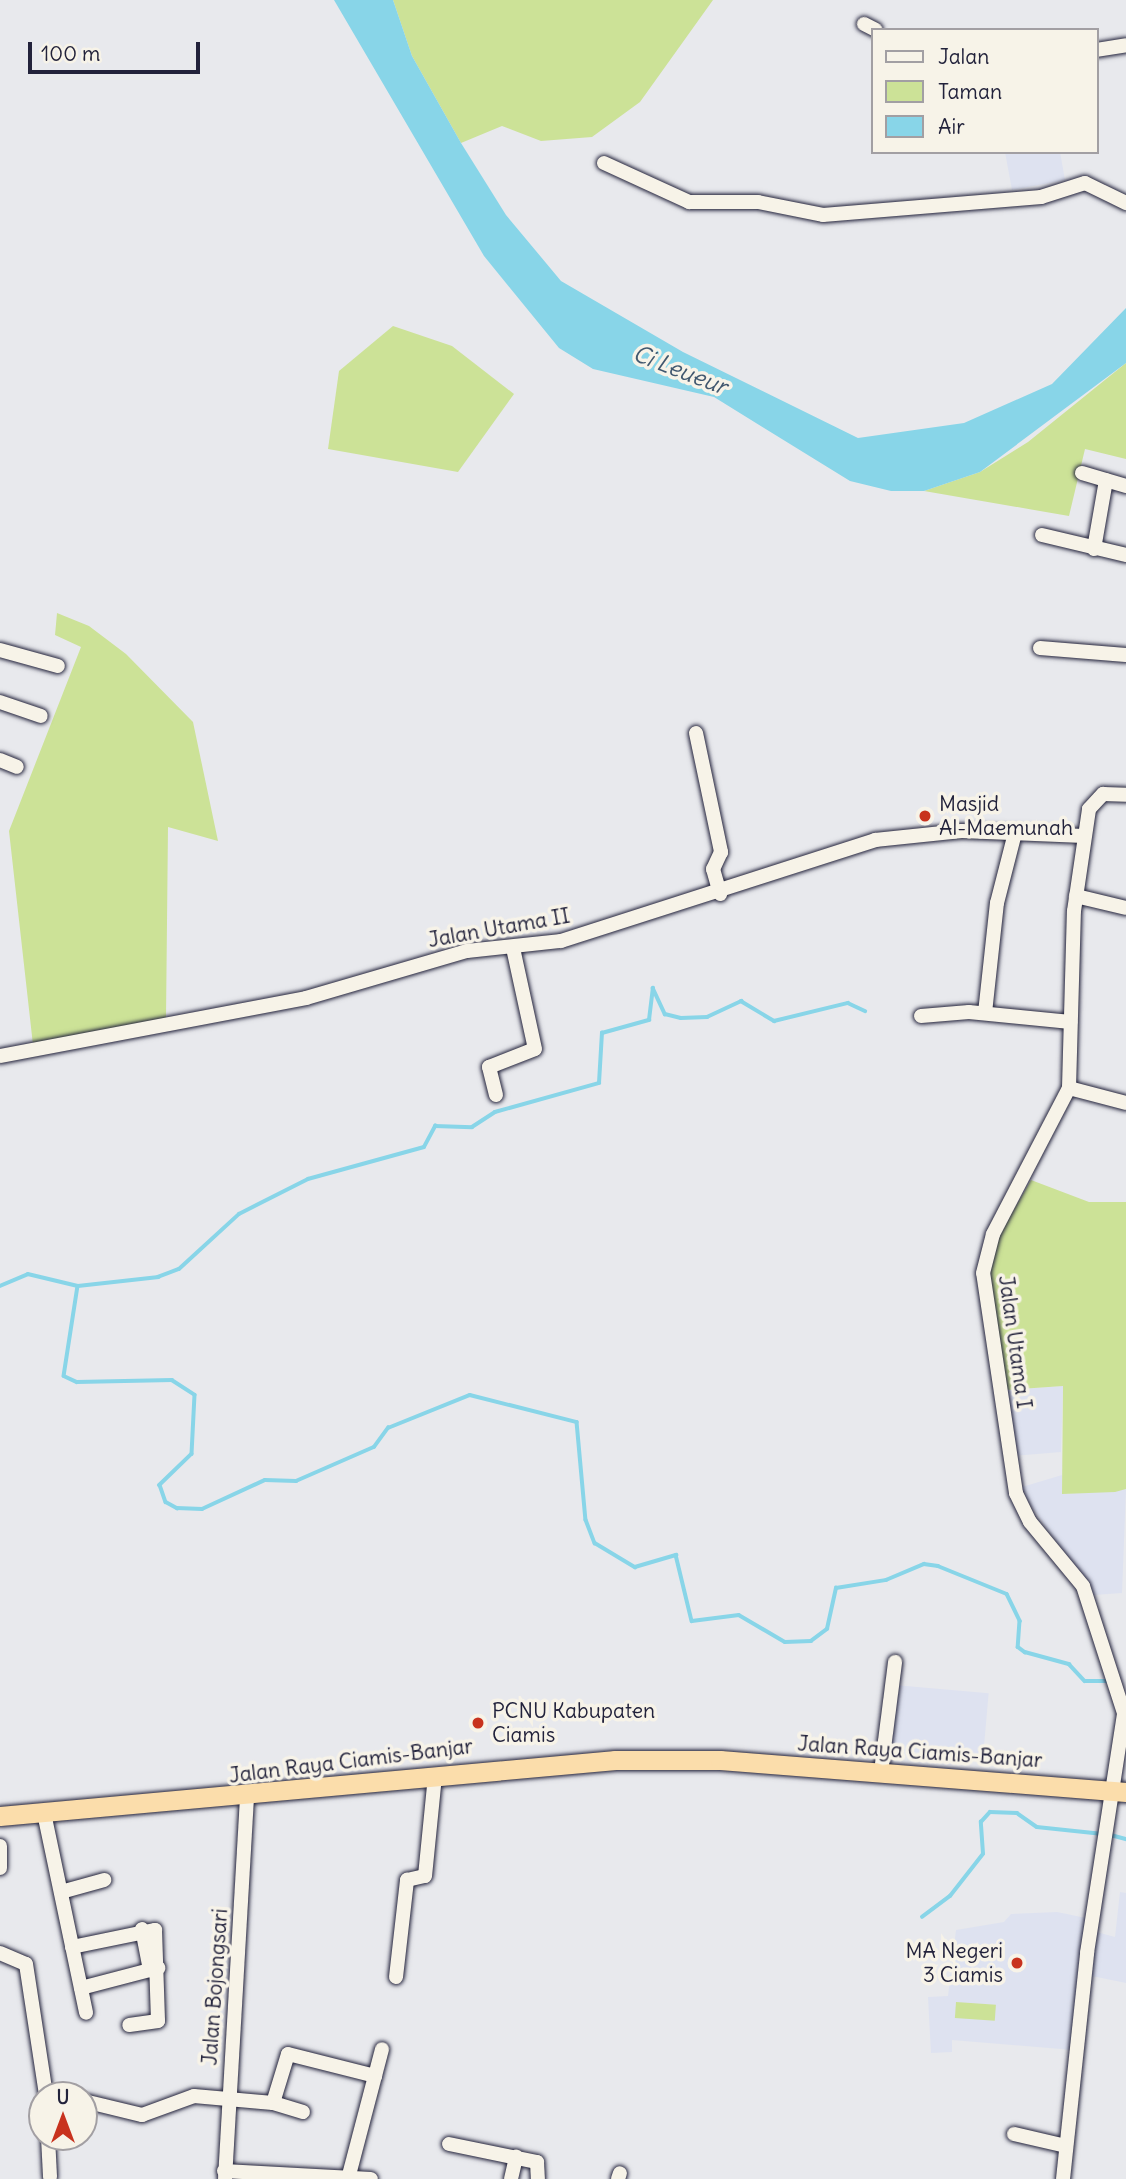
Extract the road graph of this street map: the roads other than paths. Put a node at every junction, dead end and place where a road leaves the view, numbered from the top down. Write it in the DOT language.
graph roads {
  1 [pos="1126,45"];
  2 [pos="1098,50"];
  3 [pos="604,163"];
  4 [pos="1126,203"];
  5 [pos="1082,473"];
  6 [pos="1106,480"];
  7 [pos="1126,486"];
  8 [pos="1042,535"];
  9 [pos="1094,549"];
  10 [pos="1126,555"];
  11 [pos="1040,648"];
  12 [pos="0,650"];
  13 [pos="1126,655"];
  14 [pos="58,666"];
  15 [pos="0,702"];
  16 [pos="41,716"];
  17 [pos="696,733"];
  18 [pos="0,760"];
  19 [pos="17,767"];
  20 [pos="1126,795"];
  21 [pos="1015,832"];
  22 [pos="1084,836"];
  23 [pos="719,892"];
  24 [pos="1076,896"];
  25 [pos="1126,908"];
  26 [pos="513,948"];
  27 [pos="985,1013"];
  28 [pos="921,1016"];
  29 [pos="1071,1022"];
  30 [pos="0,1056"];
  31 [pos="1069,1088"];
  32 [pos="496,1095"];
  33 [pos="1126,1103"];
  34 [pos="895,1662"];
  35 [pos="881,1772"];
  36 [pos="435,1775"];
  37 [pos="1119,1791"];
  38 [pos="247,1797"];
  39 [pos="44,1813"];
  40 [pos="0,1816"];
  41 [pos="0,1846"];
  42 [pos="0,1868"];
  43 [pos="104,1880"];
  44 [pos="61,1892"];
  45 [pos="72,1947"];
  46 [pos="0,1954"];
  47 [pos="154,1969"];
  48 [pos="396,1976"];
  49 [pos="81,1988"];
  50 [pos="86,2013"];
  51 [pos="129,2025"];
  52 [pos="382,2049"];
  53 [pos="375,2076"];
  54 [pos="44,2081"];
  55 [pos="229,2096"];
  56 [pos="273,2103"];
  57 [pos="98,2104"];
  58 [pos="303,2112"];
  59 [pos="1014,2134"];
  60 [pos="449,2144"];
  61 [pos="1066,2146"];
  62 [pos="49,2151"];
  63 [pos="516,2157"];
  64 [pos="224,2175"];
  65 [pos="349,2175"];
  66 [pos="50,2177"];
  67 [pos="371,2179"];
  68 [pos="511,2179"];
  69 [pos="538,2179"];
  70 [pos="1063,2179"];
  1 -- 2 [label="street"];
  3 -- 4 [label="street"];
  5 -- 6 [label="street"];
  6 -- 7 [label="street"];
  6 -- 9 [label="street"];
  8 -- 9 [label="street"];
  9 -- 10 [label="street"];
  11 -- 13 [label="street"];
  12 -- 14 [label="street"];
  15 -- 16 [label="street"];
  17 -- 23 [label="street"];
  18 -- 19 [label="street"];
  20 -- 22 [label="street, Jalan Utama I"];
  21 -- 22 [label="street, Jalan Utama II"];
  21 -- 23 [label="street, Jalan Utama II"];
  21 -- 27 [label="street"];
  22 -- 24 [label="street, Jalan Utama I"];
  23 -- 26 [label="street, Jalan Utama II"];
  24 -- 25 [label="street"];
  24 -- 29 [label="street, Jalan Utama I"];
  26 -- 30 [label="street, Jalan Utama II"];
  26 -- 32 [label="street"];
  27 -- 28 [label="street"];
  27 -- 29 [label="street"];
  29 -- 31 [label="street, Jalan Utama I"];
  31 -- 33 [label="street"];
  31 -- 37 [label="street, Jalan Utama I"];
  34 -- 35 [label="street"];
  35 -- 36 [label="highway, Jalan Raya Ciamis-Banjar"];
  35 -- 37 [label="highway, Jalan Raya Ciamis-Banjar"];
  36 -- 38 [label="highway, Jalan Raya Ciamis-Banjar"];
  36 -- 48 [label="street"];
  37 -- 61 [label="street, Jalan Utama I"];
  38 -- 39 [label="highway, Jalan Raya Ciamis-Banjar"];
  38 -- 55 [label="street, Jalan Bojongsari"];
  39 -- 40 [label="highway, Jalan Raya Ciamis-Banjar"];
  39 -- 44 [label="street"];
  41 -- 42 [label="street"];
  43 -- 44 [label="street"];
  44 -- 45 [label="street"];
  45 -- 47 [label="street"];
  45 -- 49 [label="street"];
  46 -- 54 [label="street"];
  47 -- 49 [label="street"];
  47 -- 51 [label="street"];
  49 -- 50 [label="street"];
  52 -- 53 [label="street"];
  53 -- 56 [label="street"];
  53 -- 65 [label="street"];
  55 -- 56 [label="street"];
  55 -- 57 [label="street"];
  55 -- 64 [label="street, Jalan Bojongsari"];
  56 -- 58 [label="street"];
  59 -- 61 [label="street"];
  60 -- 63 [label="street"];
  61 -- 70 [label="street, Jalan Utama I"];
  62 -- 66 [label="street"];
  63 -- 68 [label="street"];
  63 -- 69 [label="street"];
  64 -- 65 [label="street"];
  65 -- 67 [label="street"];
}
